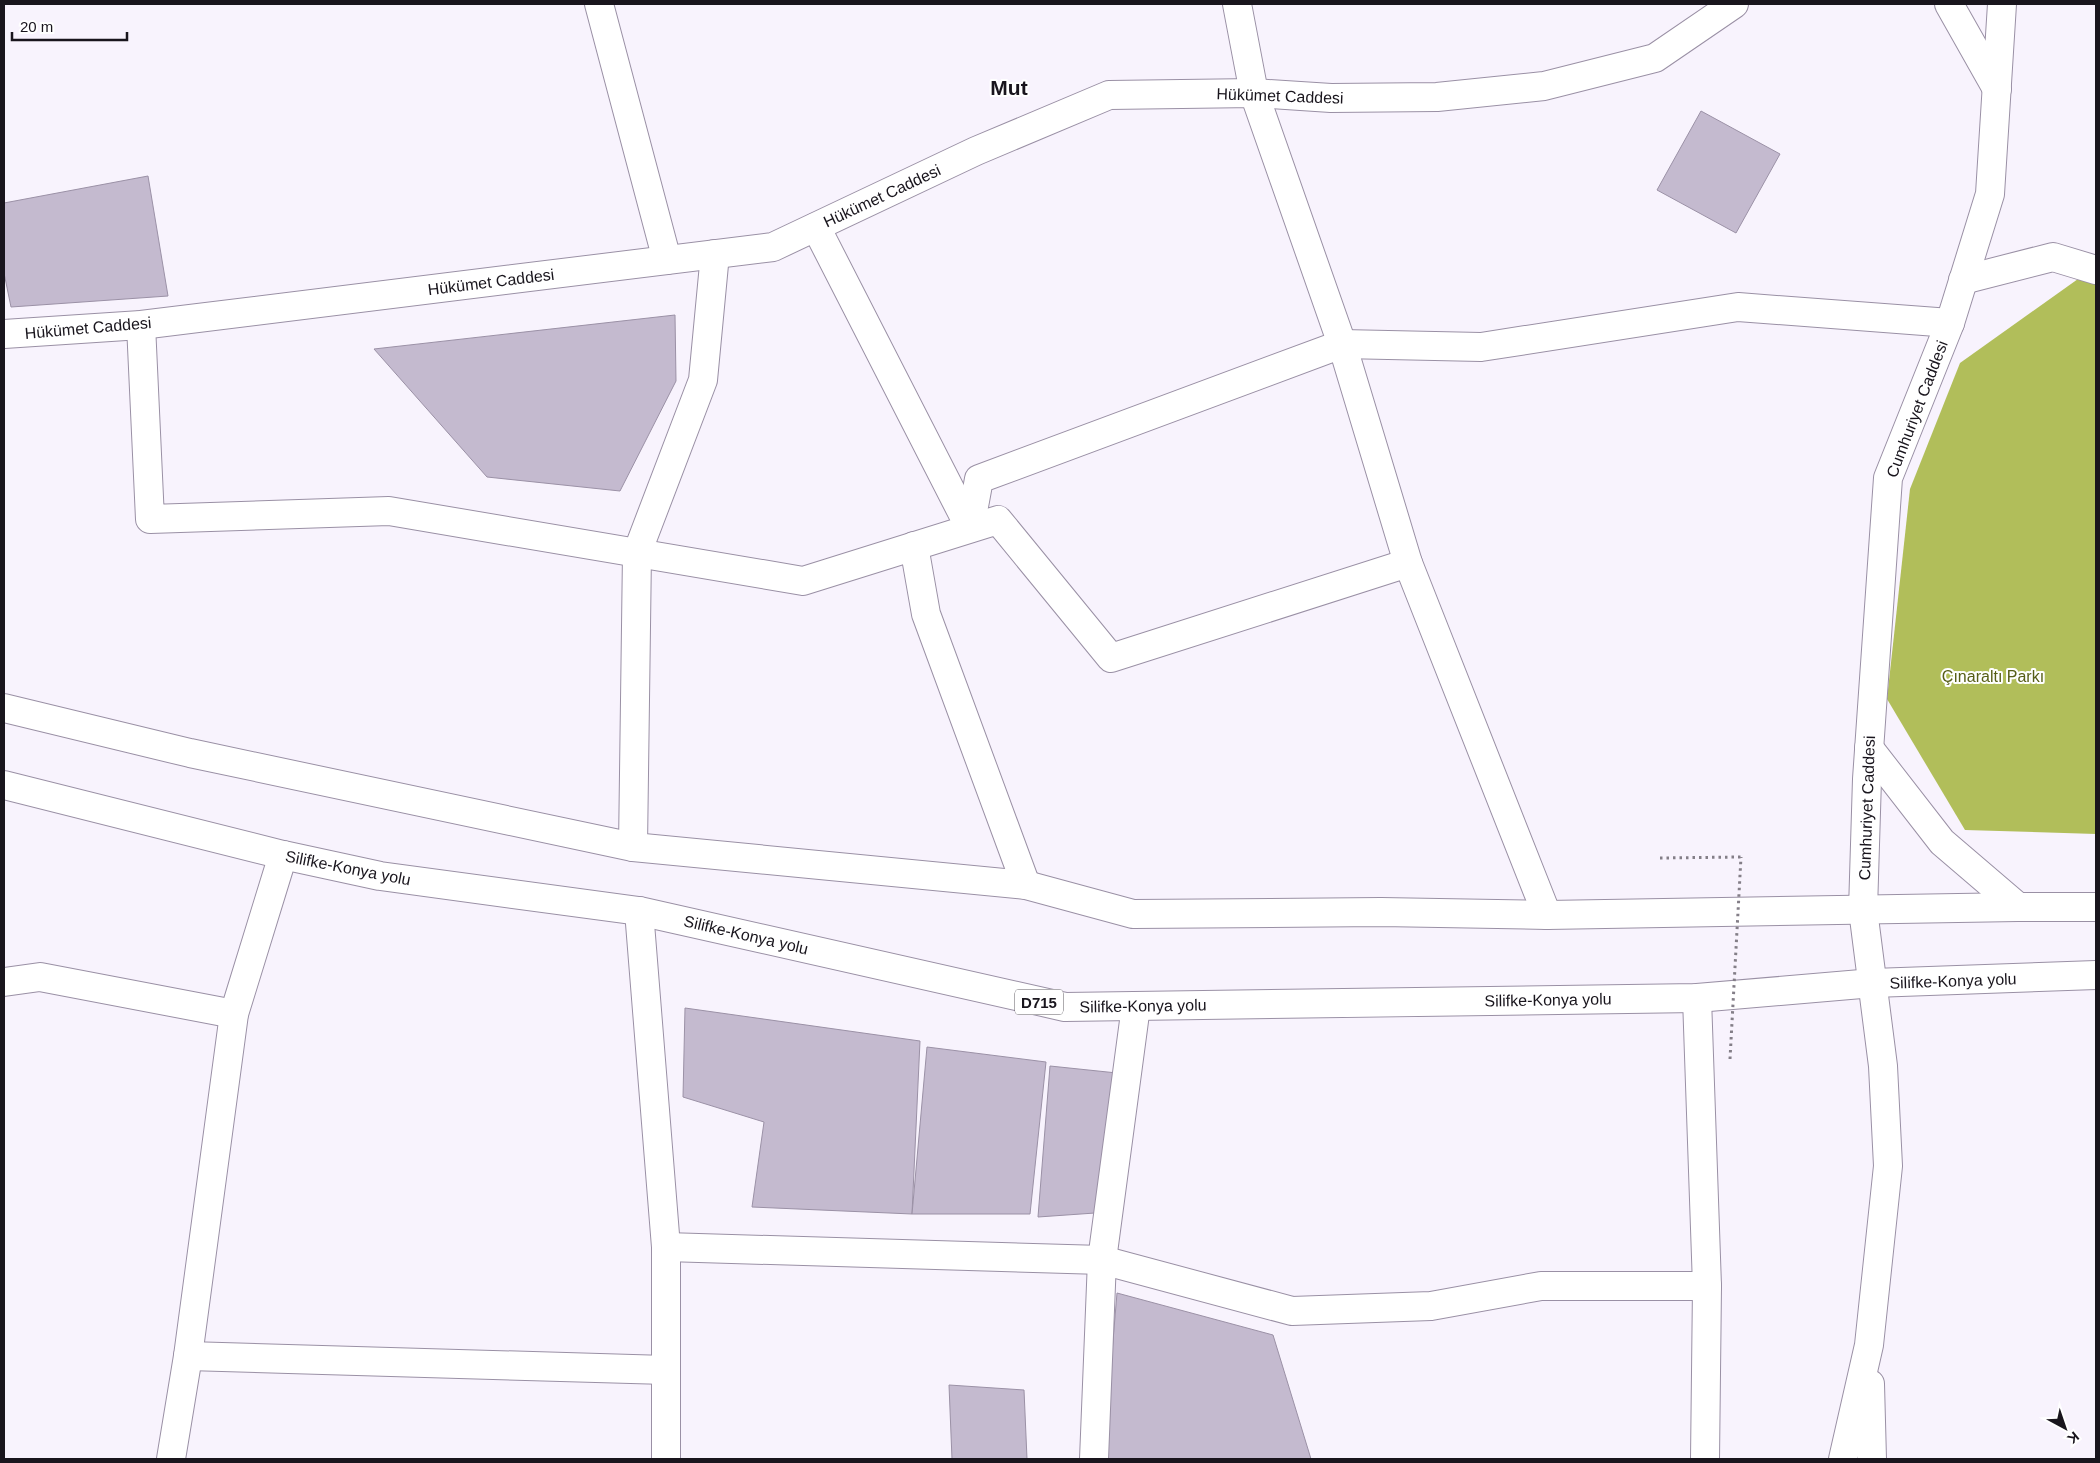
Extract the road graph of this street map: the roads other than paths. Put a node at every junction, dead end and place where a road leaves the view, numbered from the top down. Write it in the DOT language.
graph roads {
  1 [pos="599,4"];
  2 [pos="1238,4"];
  3 [pos="1734,4"];
  4 [pos="1949,4"];
  5 [pos="2002,4"];
  6 [pos="1997,89"];
  7 [pos="1254,93"];
  8 [pos="816,227"];
  9 [pos="714,254"];
  10 [pos="667,260"];
  11 [pos="2096,270"];
  12 [pos="1963,280"];
  13 [pos="1950,323"];
  14 [pos="141,324"];
  15 [pos="4,334"];
  16 [pos="1342,344"];
  17 [pos="970,528"];
  18 [pos="914,546"];
  19 [pos="637,553"];
  20 [pos="1408,563"];
  21 [pos="4,708"];
  22 [pos="1869,748"];
  23 [pos="4,785"];
  24 [pos="633,846"];
  25 [pos="283,855"];
  26 [pos="1026,885"];
  27 [pos="2018,907"];
  28 [pos="2096,907"];
  29 [pos="1863,910"];
  30 [pos="639,911"];
  31 [pos="1547,915"];
  32 [pos="2096,975"];
  33 [pos="4,982"];
  34 [pos="1874,984"];
  35 [pos="1697,998"];
  36 [pos="1136,1006"];
  37 [pos="234,1014"];
  38 [pos="666,1247"];
  39 [pos="1102,1260"];
  40 [pos="1708,1286"];
  41 [pos="1869,1346"];
  42 [pos="188,1356"];
  43 [pos="666,1370"];
  44 [pos="1841,1458"];
  45 [pos="171,1459"];
  46 [pos="666,1459"];
  47 [pos="1094,1459"];
  48 [pos="1705,1459"];
  49 [pos="1872,1459"];
  1 -- 10 [label="main road"];
  2 -- 7 [label="main road"];
  3 -- 7 [label="main road, Hükümet Caddesi"];
  4 -- 6 [label="main road"];
  5 -- 6 [label="main road, Cumhuriyet Caddesi"];
  6 -- 12 [label="main road, Cumhuriyet Caddesi"];
  7 -- 8 [label="main road, Hükümet Caddesi"];
  7 -- 16 [label="main road"];
  8 -- 9 [label="main road, Hükümet Caddesi"];
  8 -- 17 [label="main road"];
  9 -- 10 [label="main road, Hükümet Caddesi"];
  9 -- 19 [label="main road"];
  10 -- 14 [label="main road, Hükümet Caddesi"];
  11 -- 12 [label="main road"];
  12 -- 13 [label="main road, Cumhuriyet Caddesi"];
  13 -- 16 [label="main road"];
  13 -- 22 [label="main road, Cumhuriyet Caddesi"];
  14 -- 15 [label="main road, Hükümet Caddesi"];
  14 -- 19 [label="main road"];
  16 -- 17 [label="main road"];
  16 -- 20 [label="main road"];
  17 -- 18 [label="main road"];
  17 -- 20 [label="main road"];
  18 -- 19 [label="main road"];
  18 -- 26 [label="main road"];
  19 -- 24 [label="main road"];
  20 -- 31 [label="main road"];
  21 -- 24 [label="main road"];
  22 -- 27 [label="main road"];
  22 -- 29 [label="main road, Cumhuriyet Caddesi"];
  23 -- 25 [label="main road, Silifke-Konya yolu / D715"];
  24 -- 26 [label="main road"];
  25 -- 30 [label="main road, Silifke-Konya yolu / D715"];
  25 -- 37 [label="main road"];
  26 -- 31 [label="main road"];
  27 -- 28 [label="main road"];
  27 -- 29 [label="main road"];
  29 -- 31 [label="main road"];
  29 -- 34 [label="main road, Cumhuriyet Caddesi"];
  30 -- 36 [label="main road, Silifke-Konya yolu / D715"];
  30 -- 38 [label="main road"];
  32 -- 34 [label="main road, Silifke-Konya yolu / D715"];
  33 -- 37 [label="main road"];
  34 -- 35 [label="main road, Silifke-Konya yolu / D715"];
  34 -- 41 [label="main road, Cumhuriyet Caddesi"];
  35 -- 36 [label="main road, Silifke-Konya yolu / D715"];
  35 -- 40 [label="main road"];
  36 -- 39 [label="main road"];
  37 -- 42 [label="main road"];
  38 -- 39 [label="main road"];
  38 -- 43 [label="main road"];
  39 -- 40 [label="main road"];
  39 -- 47 [label="main road"];
  40 -- 48 [label="main road"];
  41 -- 44 [label="main road"];
  41 -- 49 [label="main road"];
  42 -- 43 [label="main road"];
  42 -- 45 [label="main road"];
  43 -- 46 [label="main road"];
}
